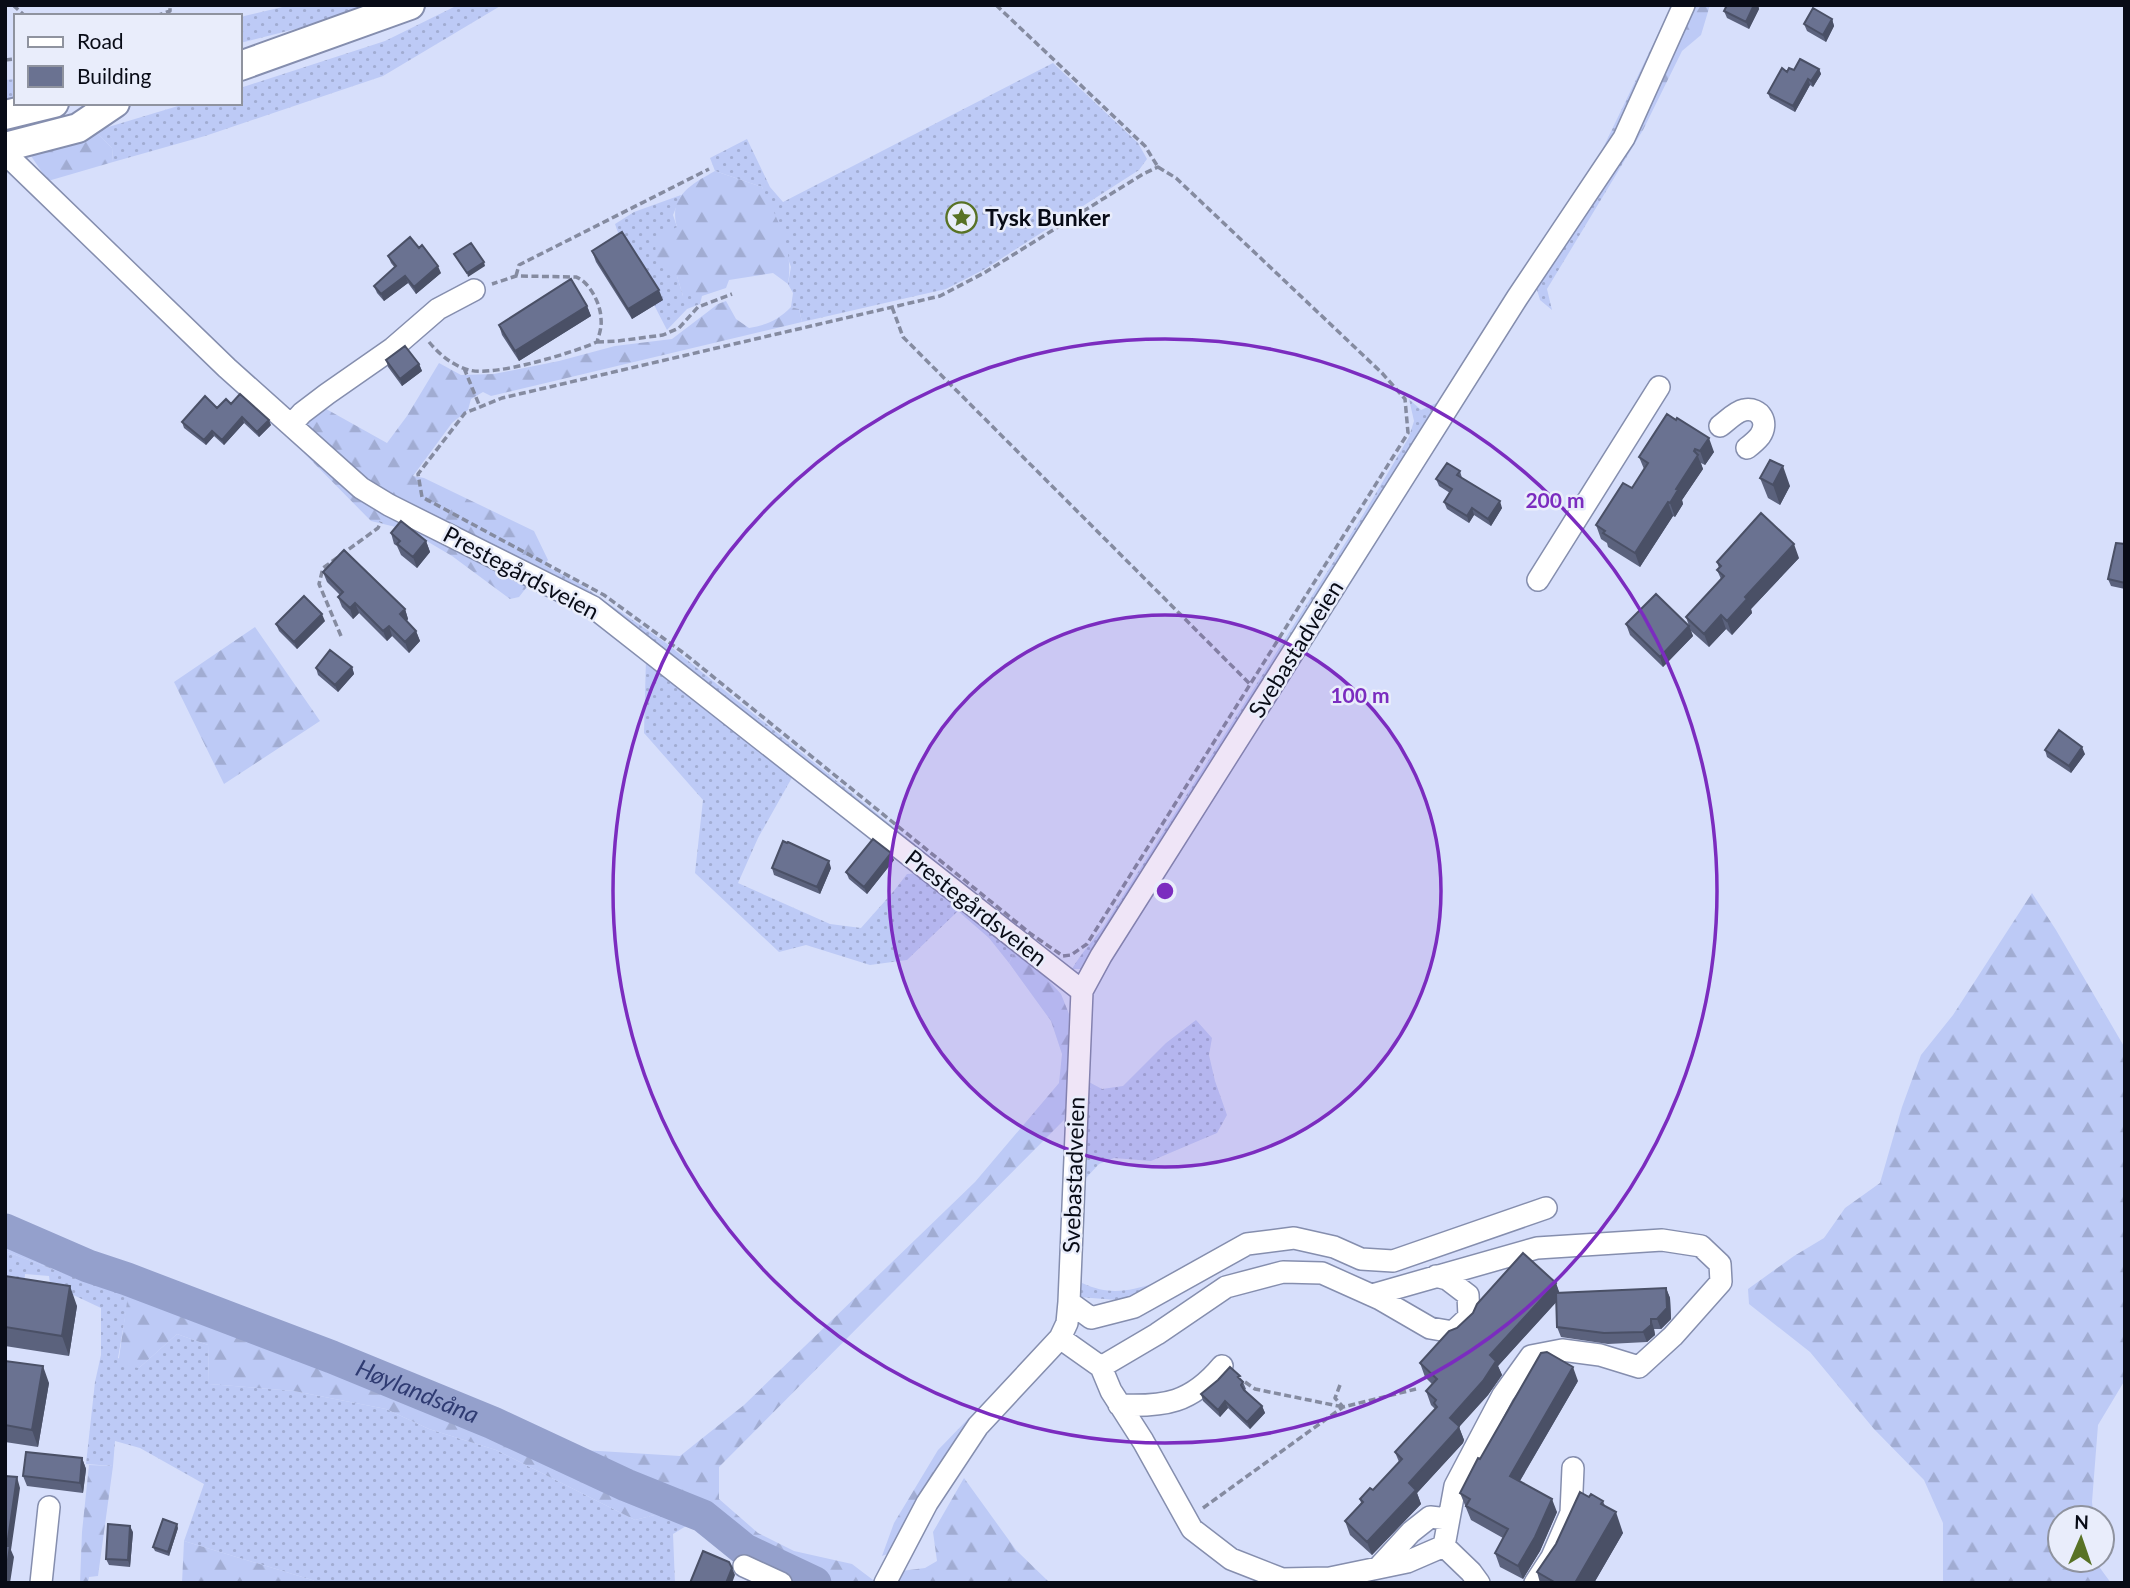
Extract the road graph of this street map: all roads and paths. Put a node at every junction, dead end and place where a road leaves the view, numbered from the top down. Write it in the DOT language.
graph roads {
  1 [pos="410,5"];
  2 [pos="996,5"];
  3 [pos="1684,5"];
  4 [pos="242,65"];
  5 [pos="46,105"];
  6 [pos="105,105"];
  7 [pos="110,105"];
  8 [pos="5,115"];
  9 [pos="5,130"];
  10 [pos="9,154"];
  11 [pos="1158,167"];
  12 [pos="709,169"];
  13 [pos="516,276"];
  14 [pos="474,290"];
  15 [pos="732,294"];
  16 [pos="892,307"];
  17 [pos="416,327"];
  18 [pos="597,342"];
  19 [pos="464,368"];
  20 [pos="1659,387"];
  21 [pos="480,407"];
  22 [pos="291,425"];
  23 [pos="1720,426"];
  24 [pos="1747,448"];
  25 [pos="389,505"];
  26 [pos="1538,580"];
  27 [pos="341,636"];
  28 [pos="1250,684"];
  29 [pos="1082,991"];
  30 [pos="1546,1208"];
  31 [pos="1436,1276"];
  32 [pos="1069,1303"];
  33 [pos="1381,1305"];
  34 [pos="1060,1338"];
  35 [pos="1222,1366"];
  36 [pos="1101,1367"];
  37 [pos="1245,1382"];
  38 [pos="1340,1385"];
  39 [pos="1416,1389"];
  40 [pos="1119,1405"];
  41 [pos="1343,1407"];
  42 [pos="1573,1468"];
  43 [pos="49,1507"];
  44 [pos="1448,1519"];
  45 [pos="1187,1520"];
  46 [pos="1444,1546"];
  47 [pos="744,1566"];
  48 [pos="1378,1568"];
  49 [pos="41,1583"];
  50 [pos="780,1583"];
  51 [pos="885,1583"];
  52 [pos="1479,1583"];
  53 [pos="1535,1583"];
  1 -- 4 [label="main road"];
  2 -- 11 [label="path"];
  3 -- 29 [label="street, Svebastadveien"];
  5 -- 8 [label="main road"];
  6 -- 9 [label="main road"];
  7 -- 10 [label="main road"];
  10 -- 22 [label="street, Prestegårdsveien"];
  11 -- 16 [label="path"];
  11 -- 28 [label="path"];
  12 -- 13 [label="path"];
  13 -- 14 [label="path"];
  13 -- 18 [label="path"];
  14 -- 17 [label="street"];
  15 -- 18 [label="path"];
  16 -- 21 [label="path"];
  16 -- 28 [label="path"];
  17 -- 19 [label="path"];
  17 -- 22 [label="street"];
  18 -- 19 [label="path"];
  19 -- 21 [label="path"];
  20 -- 26 [label="street"];
  21 -- 28 [label="path"];
  22 -- 25 [label="street, Prestegårdsveien"];
  23 -- 24 [label="street"];
  25 -- 27 [label="path"];
  25 -- 29 [label="street, Prestegårdsveien"];
  29 -- 32 [label="street, Svebastadveien"];
  30 -- 32 [label="street"];
  31 -- 33 [label="street"];
  31 -- 33 [label="street"];
  31 -- 44 [label="street"];
  32 -- 34 [label="street, Svebastadveien"];
  33 -- 36 [label="street"];
  34 -- 36 [label="street"];
  34 -- 51 [label="street, Svebastadveien"];
  35 -- 40 [label="street"];
  36 -- 40 [label="street"];
  37 -- 41 [label="path"];
  38 -- 41 [label="path"];
  39 -- 41 [label="path"];
  40 -- 45 [label="street"];
  41 -- 45 [label="path"];
  42 -- 53 [label="street"];
  43 -- 49 [label="street"];
  44 -- 46 [label="street"];
  44 -- 48 [label="street"];
  45 -- 48 [label="street"];
  46 -- 48 [label="street"];
  46 -- 52 [label="street"];
  47 -- 50 [label="street"];
}
